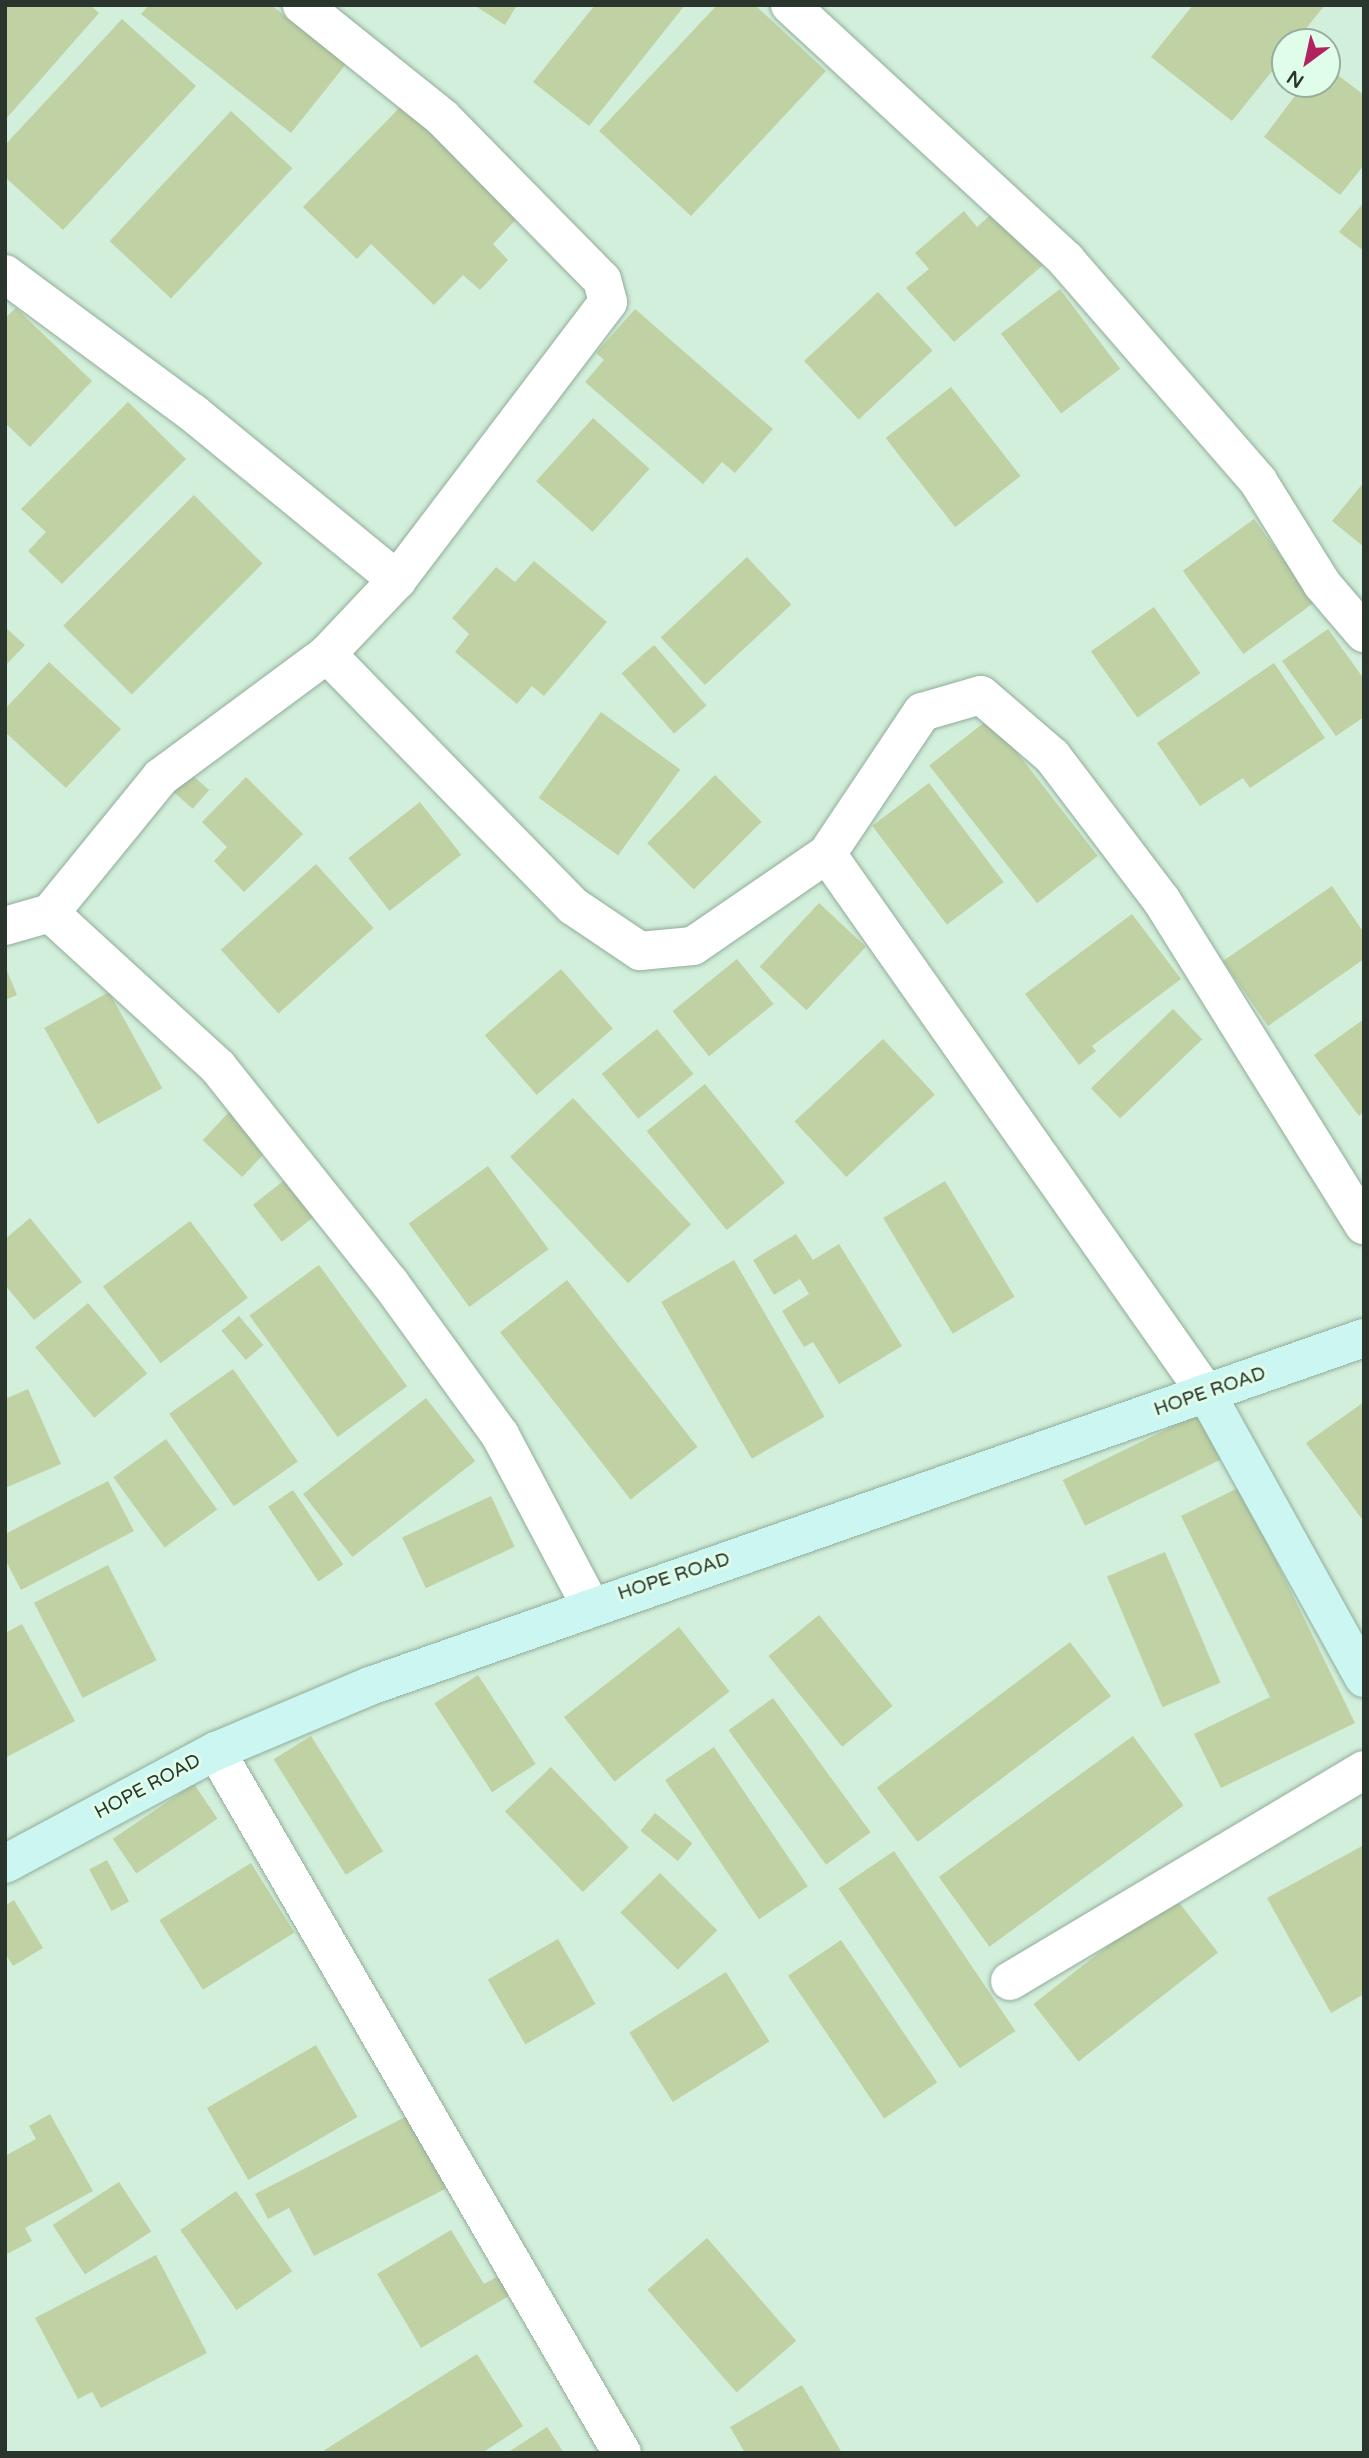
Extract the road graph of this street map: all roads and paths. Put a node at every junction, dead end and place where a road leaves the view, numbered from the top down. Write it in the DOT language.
graph roads {
  1 [pos="302,5"];
  2 [pos="790,5"];
  3 [pos="5,274"];
  4 [pos="397,580"];
  5 [pos="1364,633"];
  6 [pos="327,654"];
  7 [pos="827,854"];
  8 [pos="50,913"];
  9 [pos="5,926"];
  10 [pos="1364,1225"];
  11 [pos="1364,1338"];
  12 [pos="1206,1393"];
  13 [pos="590,1605"];
  14 [pos="1364,1678"];
  15 [pos="216,1751"];
  16 [pos="1364,1770"];
  17 [pos="5,1864"];
  18 [pos="1010,1981"];
  19 [pos="622,2453"];
  1 -- 4 [label="street"];
  2 -- 5 [label="street"];
  3 -- 4 [label="street"];
  4 -- 6 [label="street"];
  6 -- 7 [label="street"];
  6 -- 8 [label="street"];
  7 -- 10 [label="street"];
  7 -- 12 [label="street"];
  8 -- 9 [label="street"];
  8 -- 13 [label="street"];
  11 -- 12 [label="street, HOPE ROAD"];
  12 -- 13 [label="street, HOPE ROAD"];
  12 -- 14 [label="street"];
  13 -- 15 [label="street, HOPE ROAD"];
  15 -- 17 [label="street, HOPE ROAD"];
  15 -- 19 [label="street"];
  16 -- 18 [label="street"];
}
